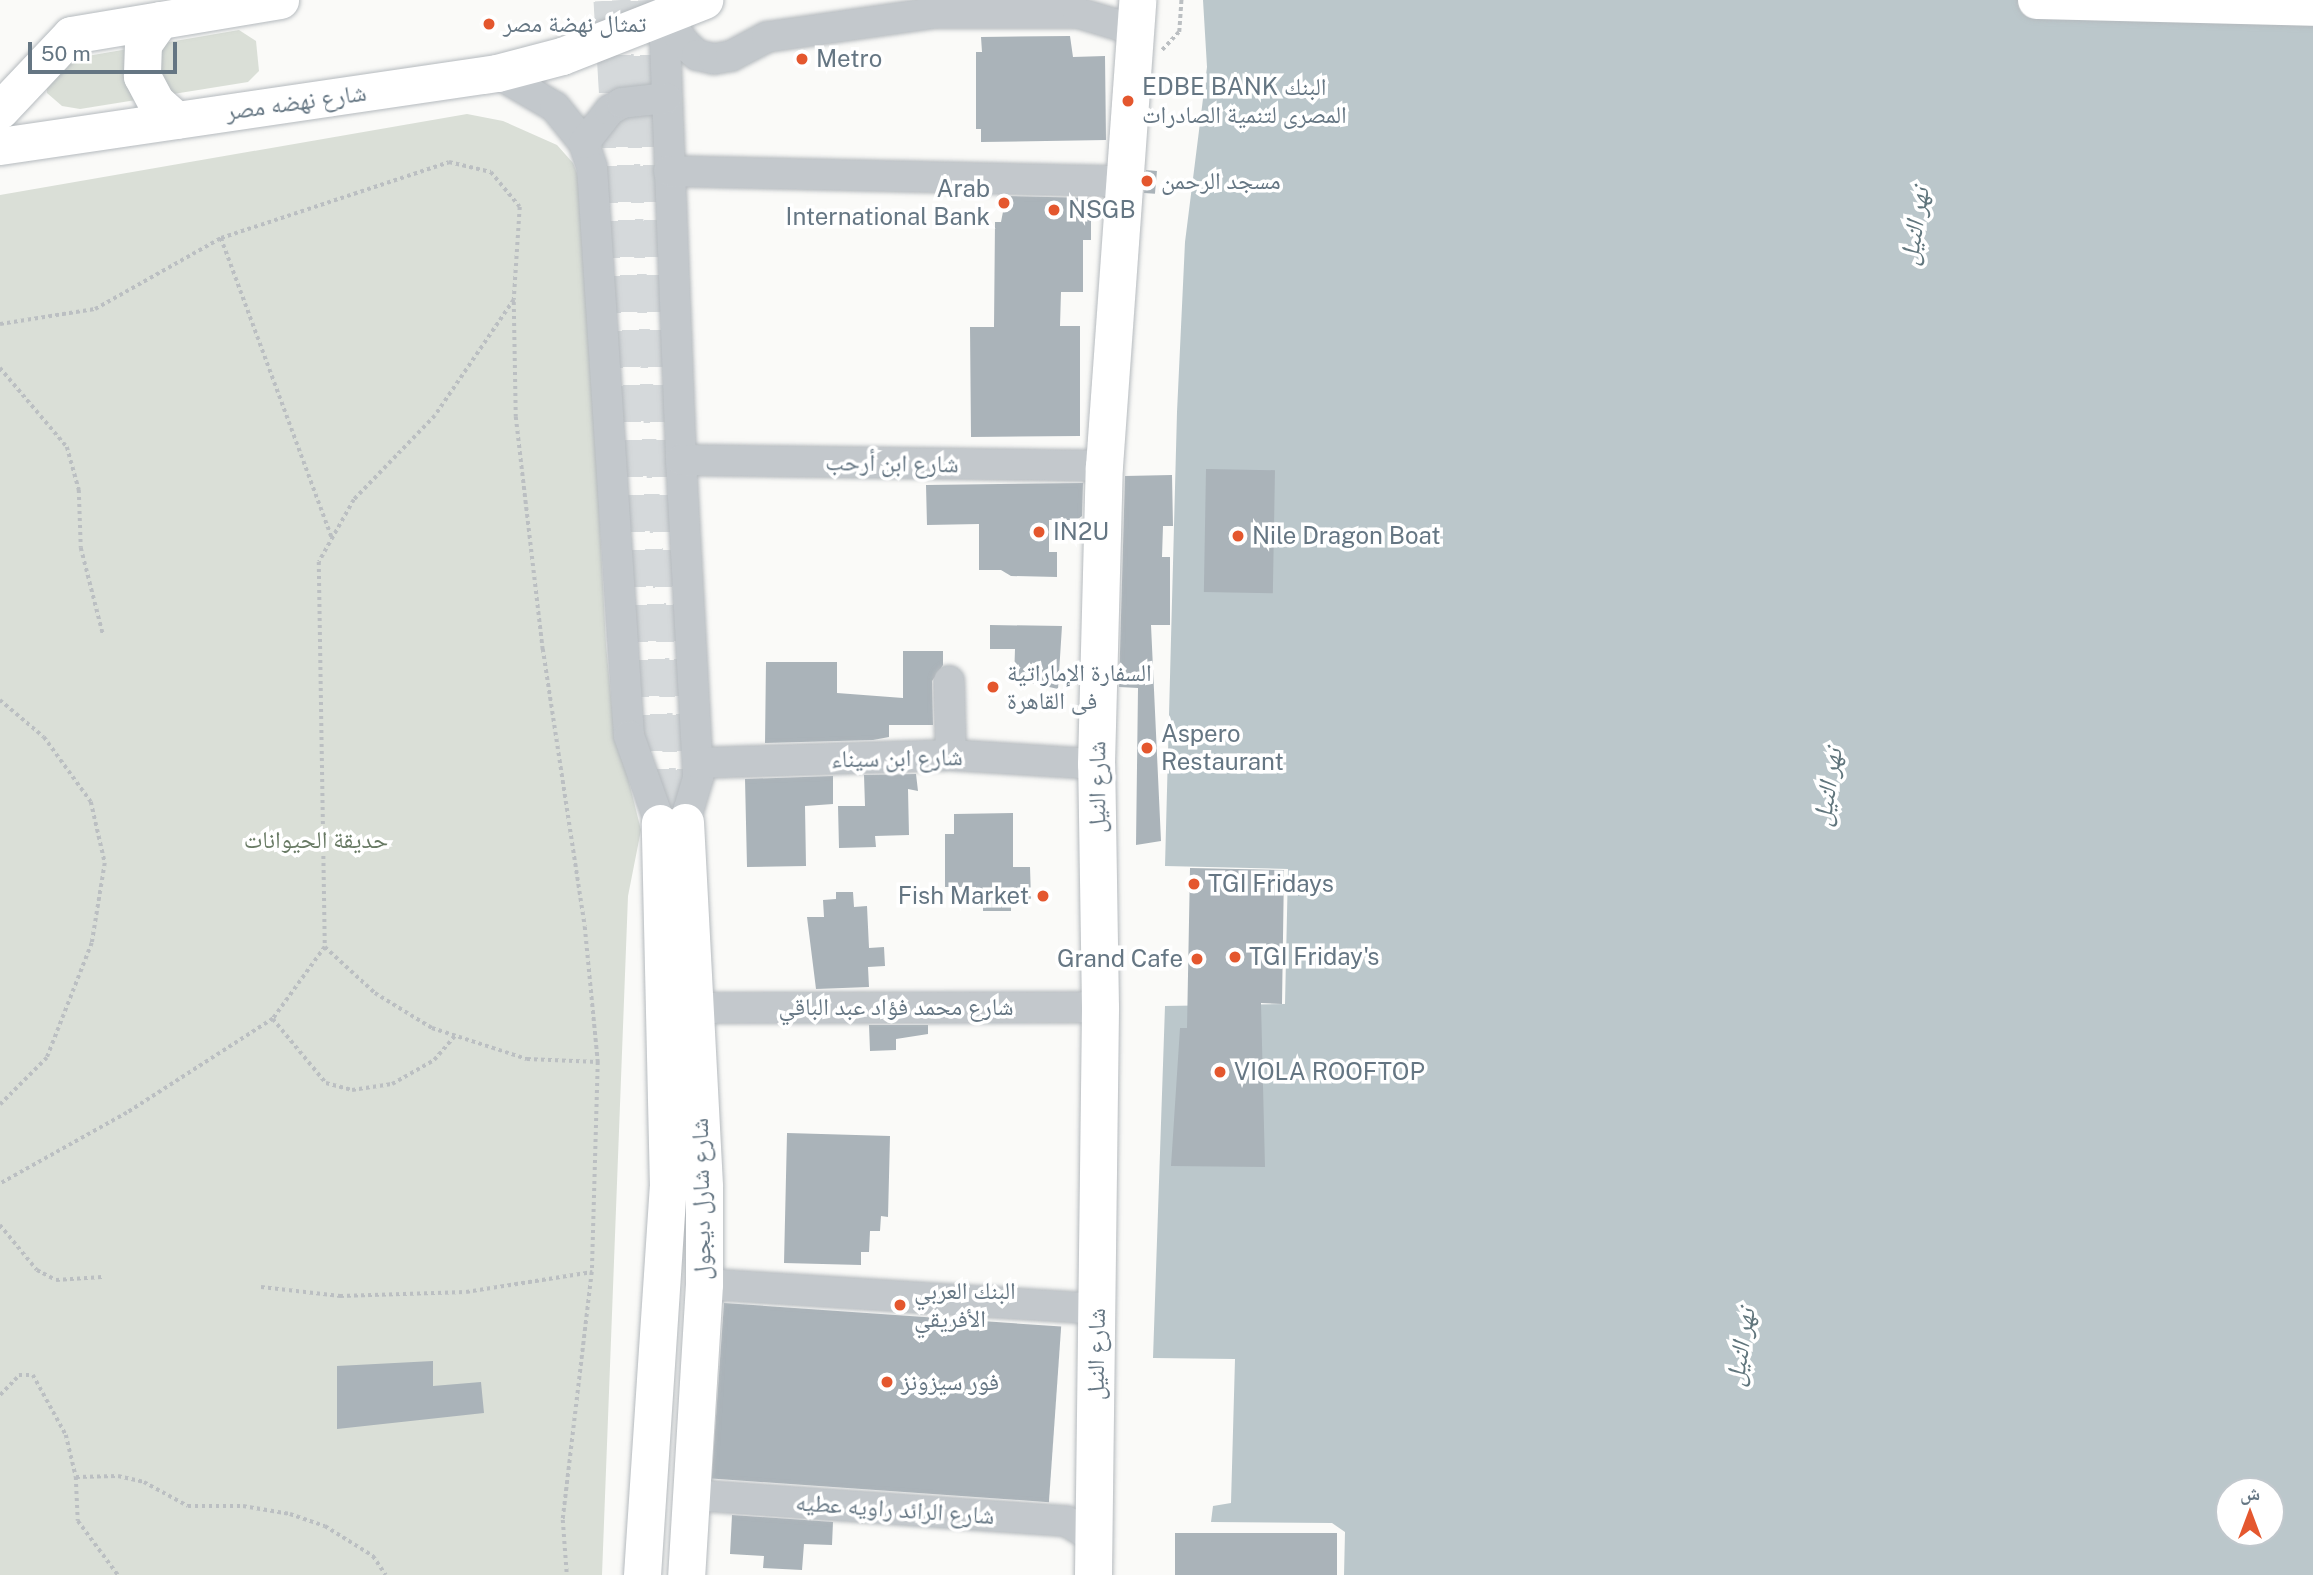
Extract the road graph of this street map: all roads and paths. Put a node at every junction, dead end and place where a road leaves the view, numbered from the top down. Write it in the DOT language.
graph roads {
  1 [pos="280,0"];
  2 [pos="704,0"];
  3 [pos="1181,0"];
  4 [pos="2036,0"];
  5 [pos="2313,7"];
  6 [pos="175,12"];
  7 [pos="664,15"];
  8 [pos="1136,15"];
  9 [pos="1166,48"];
  10 [pos="497,73"];
  11 [pos="666,98"];
  12 [pos="0,110"];
  13 [pos="176,120"];
  14 [pos="584,143"];
  15 [pos="0,146"];
  16 [pos="669,171"];
  17 [pos="1122,181"];
  18 [pos="221,238"];
  19 [pos="513,300"];
  20 [pos="0,324"];
  21 [pos="0,368"];
  22 [pos="681,460"];
  23 [pos="1104,466"];
  24 [pos="332,538"];
  25 [pos="103,634"];
  26 [pos="949,681"];
  27 [pos="0,700"];
  28 [pos="951,755"];
  29 [pos="698,763"];
  30 [pos="1096,764"];
  31 [pos="673,823"];
  32 [pos="325,947"];
  33 [pos="1100,1007"];
  34 [pos="693,1008"];
  35 [pos="273,1019"];
  36 [pos="456,1036"];
  37 [pos="598,1062"];
  38 [pos="0,1105"];
  39 [pos="0,1184"];
  40 [pos="0,1225"];
  41 [pos="592,1272"];
  42 [pos="102,1277"];
  43 [pos="704,1284"];
  44 [pos="261,1287"];
  45 [pos="1097,1309"];
  46 [pos="0,1395"];
  47 [pos="76,1478"];
  48 [pos="692,1495"];
  49 [pos="1093,1537"];
  50 [pos="118,1575"];
  51 [pos="386,1575"];
  52 [pos="567,1575"];
  53 [pos="642,1575"];
  54 [pos="686,1575"];
  55 [pos="1093,1575"];
  1 -- 6 [label="main road"];
  2 -- 7 [label="main road, شارع نهضه مصر"];
  3 -- 9 [label="path"];
  4 -- 5 [label="main road"];
  6 -- 12 [label="main road"];
  6 -- 13 [label="main road"];
  7 -- 8 [label="street"];
  7 -- 10 [label="main road, شارع نهضه مصر"];
  7 -- 11 [label="street"];
  8 -- 17 [label="main road, شارع النيل"];
  10 -- 13 [label="main road, شارع نهضه مصر"];
  10 -- 14 [label="street"];
  11 -- 14 [label="street"];
  11 -- 16 [label="street"];
  13 -- 15 [label="main road, شارع نهضه مصر"];
  14 -- 31 [label="street"];
  16 -- 17 [label="street"];
  16 -- 22 [label="street"];
  17 -- 23 [label="main road, شارع النيل"];
  18 -- 19 [label="path"];
  18 -- 20 [label="path"];
  18 -- 24 [label="path"];
  19 -- 24 [label="path"];
  19 -- 37 [label="path"];
  21 -- 25 [label="path"];
  22 -- 23 [label="street, شارع ابن أرحب"];
  22 -- 29 [label="street"];
  23 -- 30 [label="main road, شارع النيل"];
  24 -- 32 [label="path"];
  26 -- 28 [label="street"];
  27 -- 38 [label="path"];
  28 -- 29 [label="street, شارع ابن سيناء"];
  28 -- 30 [label="street, شارع ابن سيناء"];
  29 -- 31 [label="street"];
  30 -- 33 [label="main road, شارع النيل"];
  31 -- 34 [label="main road, شارع شارل ديجول"];
  31 -- 53 [label="main road, شارع شارل ديجول"];
  32 -- 35 [label="path"];
  32 -- 36 [label="path"];
  33 -- 34 [label="street, شارع محمد فؤاد عبد الباقي"];
  33 -- 45 [label="main road, شارع النيل"];
  34 -- 43 [label="main road, شارع شارل ديجول"];
  35 -- 36 [label="path"];
  35 -- 39 [label="path"];
  36 -- 37 [label="path"];
  37 -- 41 [label="path"];
  40 -- 42 [label="path"];
  41 -- 44 [label="path"];
  41 -- 52 [label="path"];
  43 -- 45 [label="street"];
  43 -- 48 [label="main road, شارع شارل ديجول"];
  45 -- 49 [label="main road, شارع النيل"];
  46 -- 47 [label="path"];
  47 -- 50 [label="path"];
  47 -- 51 [label="path"];
  48 -- 49 [label="street, شارع الرائد راويه عطيه"];
  48 -- 54 [label="main road, شارع شارل ديجول"];
  49 -- 55 [label="main road, شارع النيل"];
}
